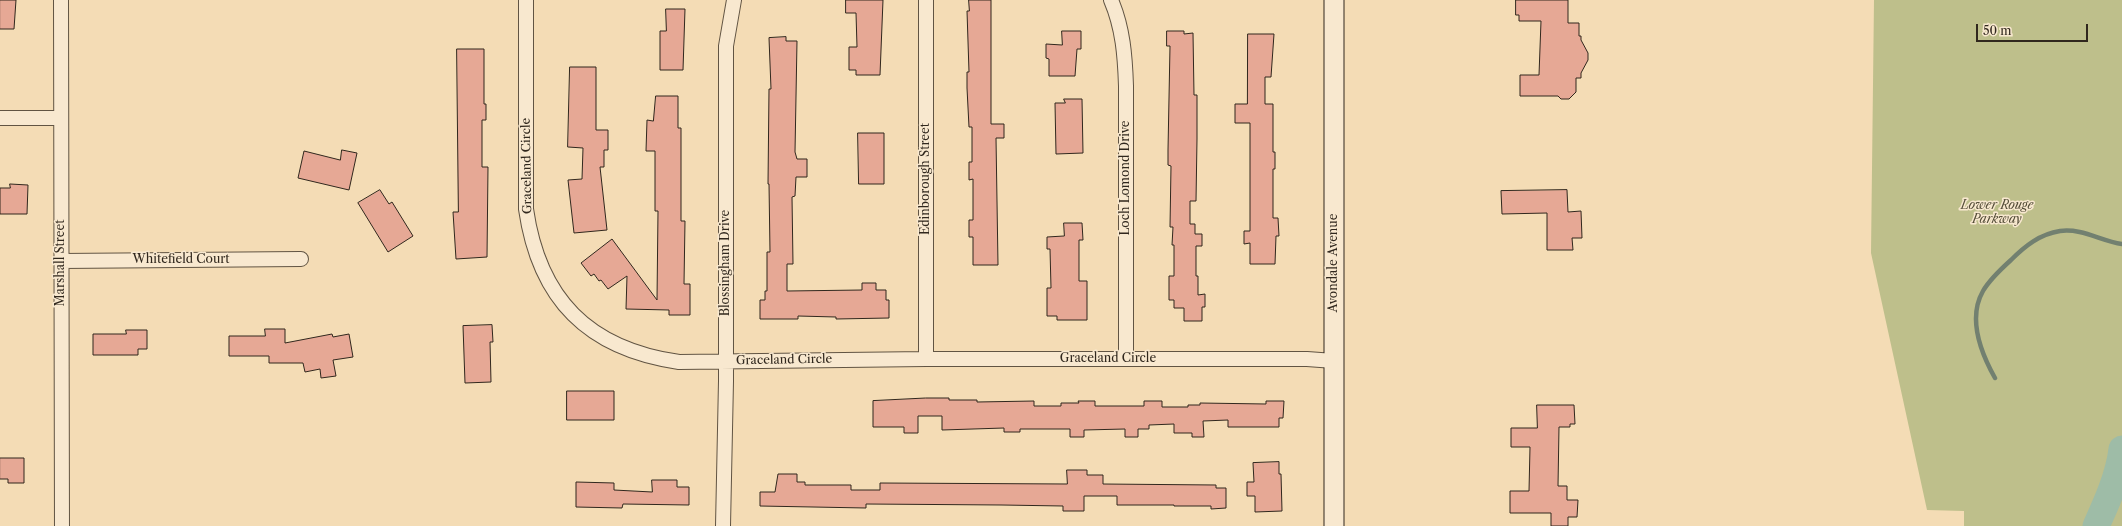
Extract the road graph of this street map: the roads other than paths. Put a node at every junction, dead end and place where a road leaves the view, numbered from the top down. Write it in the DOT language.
graph roads {
  1 [pos="61,0"];
  2 [pos="526,0"];
  3 [pos="734,0"];
  4 [pos="926,0"];
  5 [pos="1111,0"];
  6 [pos="1334,0"];
  7 [pos="0,118"];
  8 [pos="61,118"];
  9 [pos="301,259"];
  10 [pos="61,261"];
  11 [pos="926,359"];
  12 [pos="1126,359"];
  13 [pos="1334,361"];
  14 [pos="726,362"];
  15 [pos="62,526"];
  16 [pos="723,526"];
  17 [pos="1334,526"];
  1 -- 8 [label="street, Marshall Street"];
  2 -- 14 [label="street, Graceland Circle"];
  3 -- 14 [label="street, Blossingham Drive"];
  4 -- 11 [label="street, Edinborough Street"];
  5 -- 12 [label="street, Loch Lomond Drive"];
  6 -- 13 [label="street, Avondale Avenue"];
  7 -- 8 [label="street"];
  8 -- 10 [label="street, Marshall Street"];
  9 -- 10 [label="street, Whitefield Court"];
  10 -- 15 [label="street, Marshall Street"];
  11 -- 12 [label="street, Graceland Circle"];
  11 -- 14 [label="street, Graceland Circle"];
  12 -- 13 [label="street, Graceland Circle"];
  13 -- 17 [label="street, Avondale Avenue"];
  14 -- 16 [label="street, Blossingham Drive"];
}
